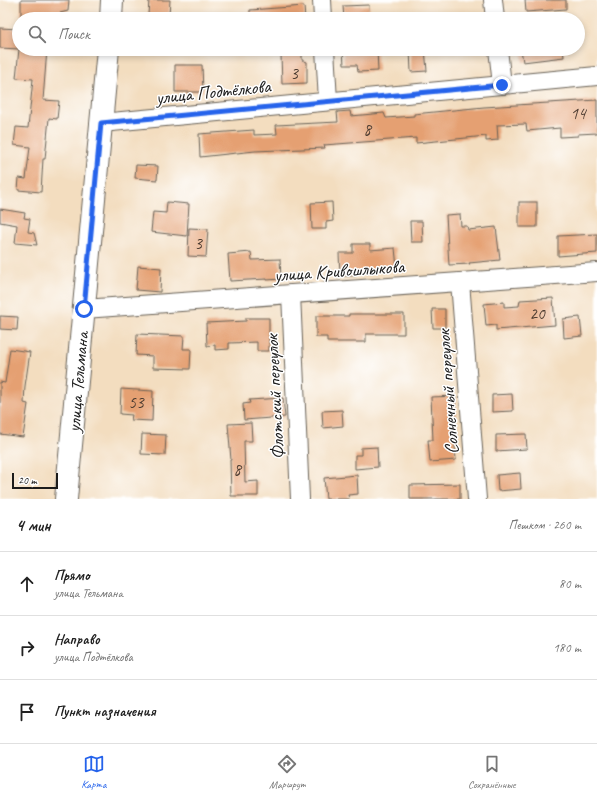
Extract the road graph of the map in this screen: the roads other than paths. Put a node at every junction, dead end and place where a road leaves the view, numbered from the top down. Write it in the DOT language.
graph roads {
  1 [pos="112,0"];
  2 [pos="322,0"];
  3 [pos="493,0"];
  4 [pos="111,12"];
  5 [pos="323,12"];
  6 [pos="494,12"];
  7 [pos="107,56"];
  8 [pos="325,56"];
  9 [pos="499,56"];
  10 [pos="597,76"];
  11 [pos="502,85"];
  12 [pos="328,101"];
  13 [pos="101,123"];
  14 [pos="597,272"];
  15 [pos="460,282"];
  16 [pos="291,294"];
  17 [pos="84,309"];
  18 [pos="66,499"];
  19 [pos="300,499"];
  20 [pos="476,499"];
  1 -- 4 [label="main road"];
  2 -- 5 [label="street"];
  3 -- 6 [label="street"];
  7 -- 13 [label="main road, улица Тельмана"];
  8 -- 12 [label="street"];
  9 -- 11 [label="street"];
  10 -- 11 [label="street, улица Подтёлкова"];
  11 -- 12 [label="street, улица Подтёлкова"];
  12 -- 13 [label="street, улица Подтёлкова"];
  13 -- 17 [label="main road, улица Тельмана"];
  14 -- 15 [label="street, улица Кривошлыкова"];
  15 -- 16 [label="street, улица Кривошлыкова"];
  15 -- 20 [label="street, Солнечный переулок"];
  16 -- 17 [label="street, улица Кривошлыкова"];
  16 -- 19 [label="street, Флотский переулок"];
  17 -- 18 [label="main road, улица Тельмана"];
}
